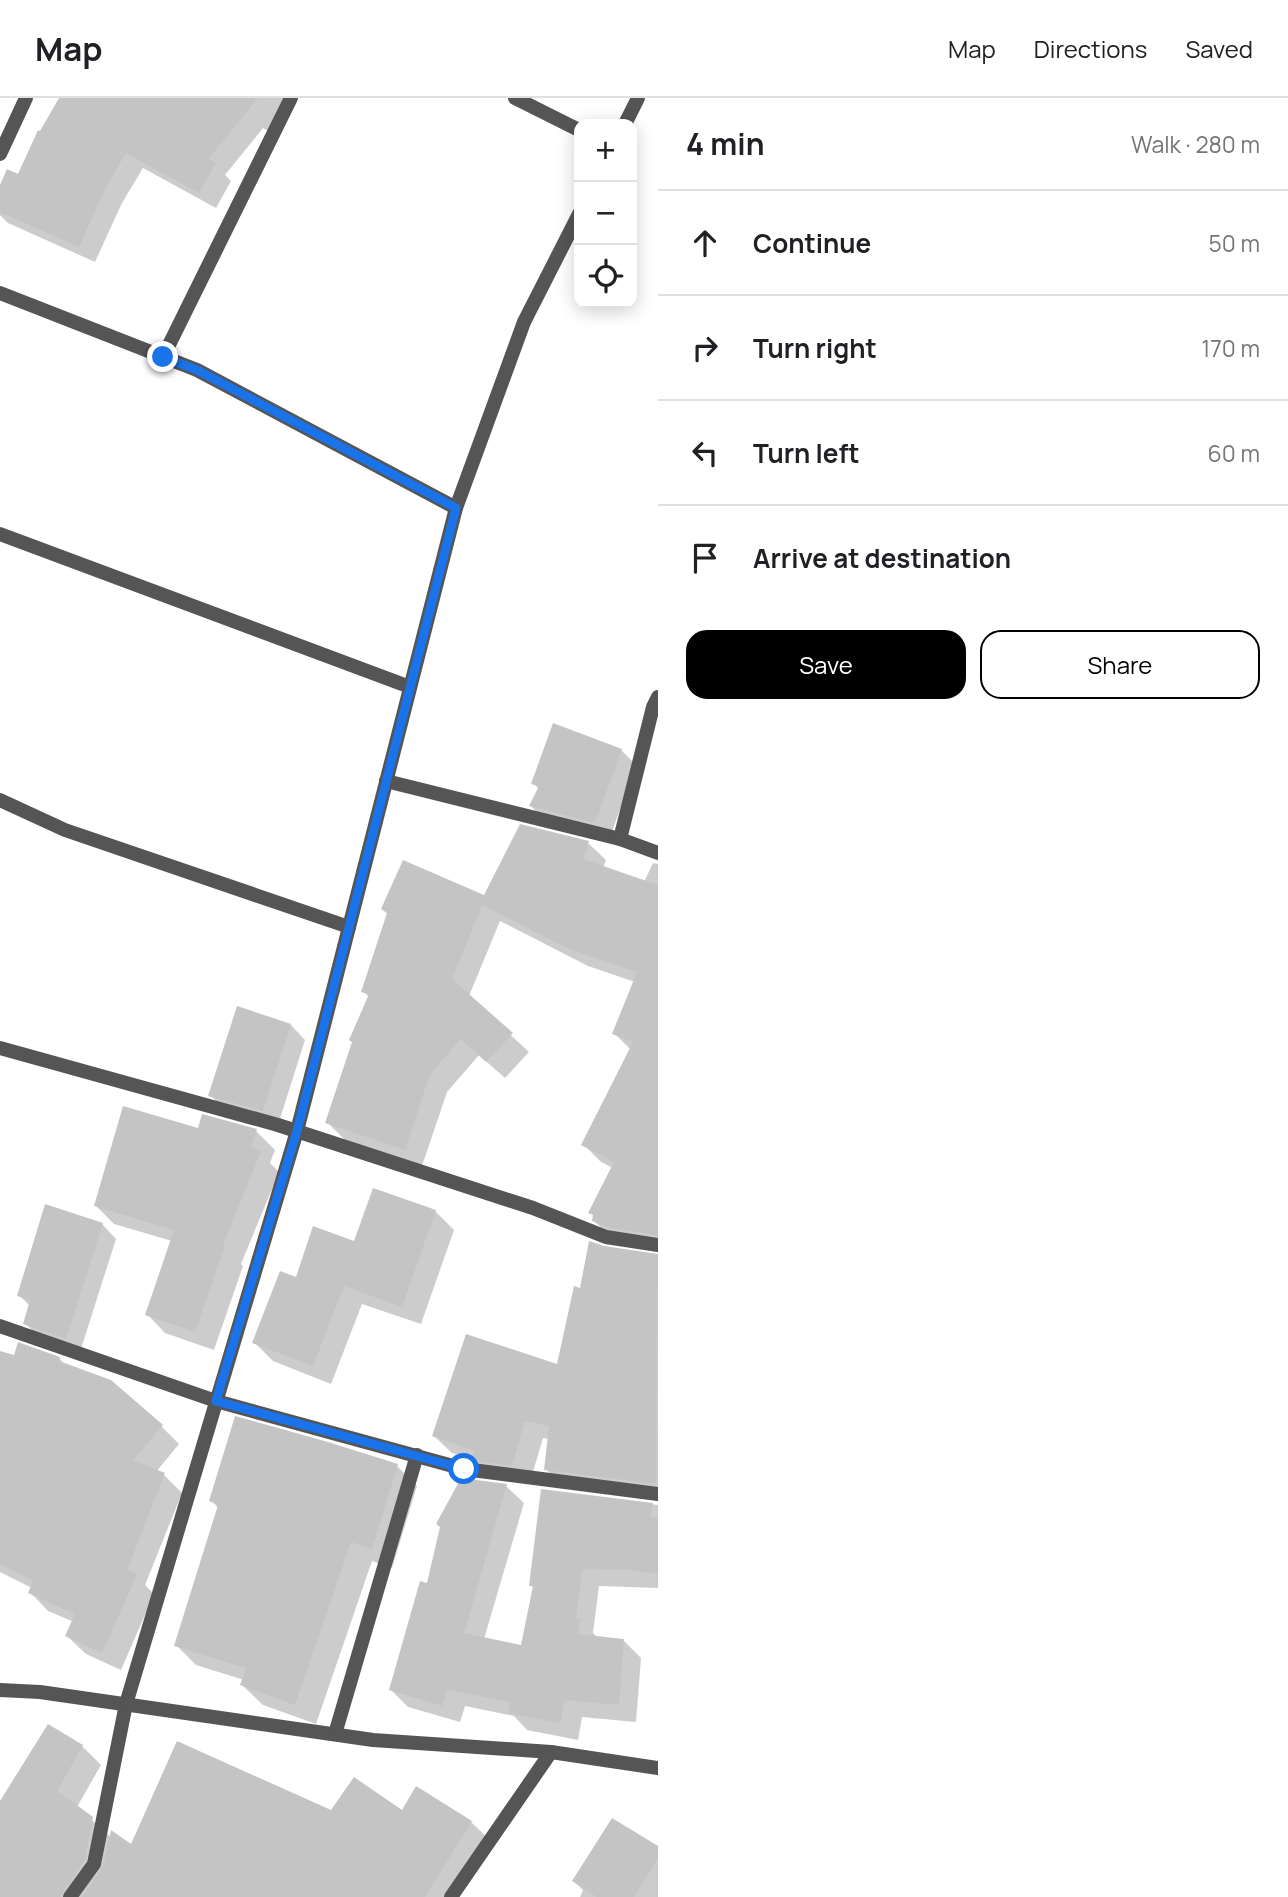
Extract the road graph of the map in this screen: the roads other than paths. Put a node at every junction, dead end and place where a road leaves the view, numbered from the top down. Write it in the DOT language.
graph roads {
  1 [pos="26,98"];
  2 [pos="291,98"];
  3 [pos="515,98"];
  4 [pos="638,98"];
  5 [pos="628,119"];
  6 [pos="574,128"];
  7 [pos="0,154"];
  8 [pos="574,224"];
  9 [pos="0,293"];
  10 [pos="163,357"];
  11 [pos="456,508"];
  12 [pos="0,534"];
  13 [pos="410,687"];
  14 [pos="658,696"];
  15 [pos="386,781"];
  16 [pos="0,800"];
  17 [pos="620,839"];
  18 [pos="658,853"];
  19 [pos="349,927"];
  20 [pos="0,1048"];
  21 [pos="297,1131"];
  22 [pos="658,1245"];
  23 [pos="0,1326"];
  24 [pos="216,1401"];
  25 [pos="417,1455"];
  26 [pos="658,1494"];
  27 [pos="0,1690"];
  28 [pos="126,1704"];
  29 [pos="335,1734"];
  30 [pos="551,1752"];
  31 [pos="658,1768"];
  32 [pos="70,1897"];
  33 [pos="451,1897"];
  1 -- 7 [label="street"];
  2 -- 10 [label="street"];
  3 -- 6 [label="street"];
  4 -- 5 [label="street"];
  8 -- 11 [label="street"];
  9 -- 10 [label="street"];
  10 -- 11 [label="street"];
  11 -- 13 [label="street"];
  12 -- 13 [label="street"];
  13 -- 15 [label="street"];
  14 -- 17 [label="street"];
  15 -- 17 [label="street"];
  15 -- 19 [label="street"];
  16 -- 19 [label="street"];
  17 -- 18 [label="street"];
  19 -- 21 [label="street"];
  20 -- 21 [label="street"];
  21 -- 22 [label="street"];
  21 -- 24 [label="street"];
  23 -- 24 [label="street"];
  24 -- 25 [label="street"];
  24 -- 28 [label="street"];
  25 -- 26 [label="street"];
  25 -- 29 [label="street"];
  27 -- 28 [label="street"];
  28 -- 29 [label="street"];
  28 -- 32 [label="street"];
  29 -- 30 [label="street"];
  30 -- 31 [label="street"];
  30 -- 33 [label="street"];
}
